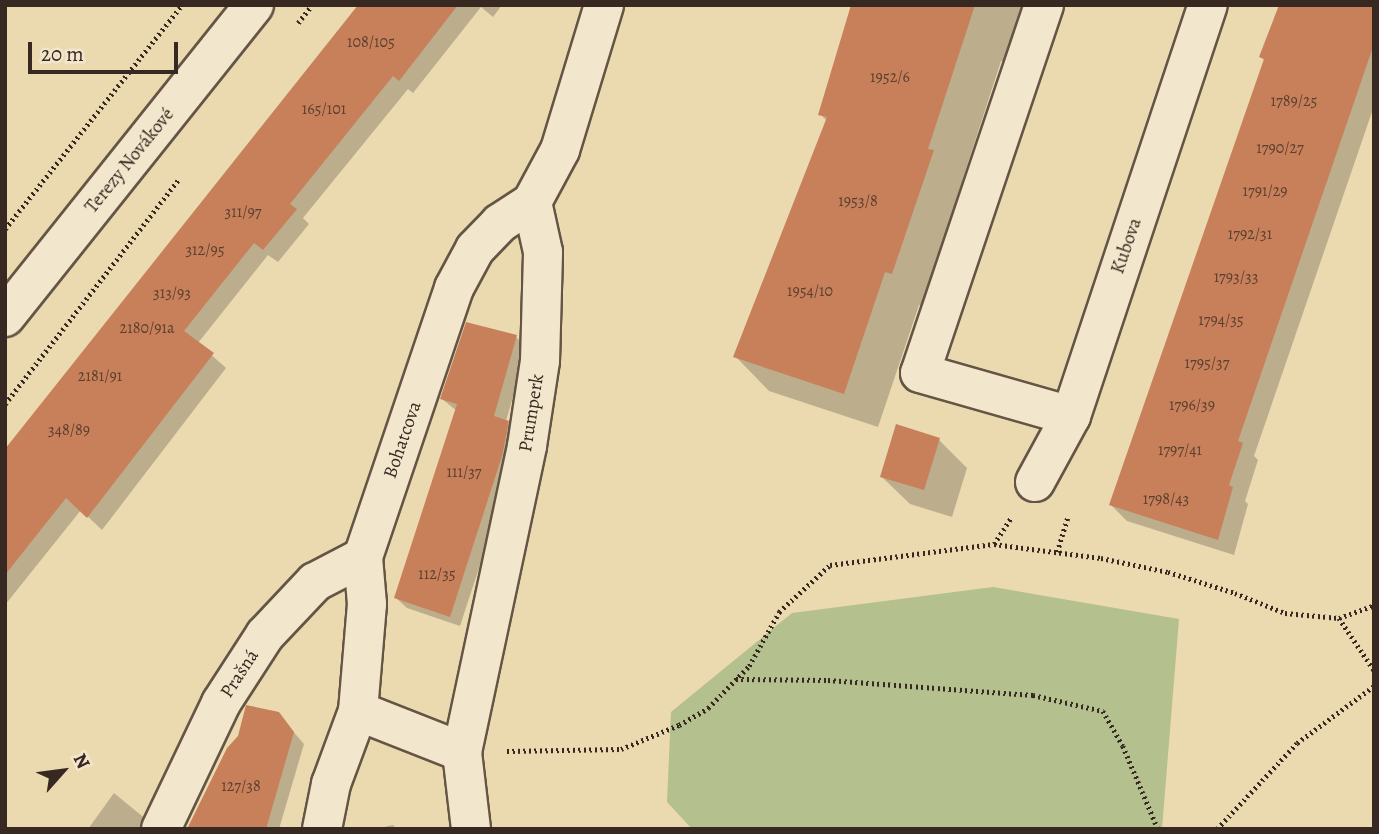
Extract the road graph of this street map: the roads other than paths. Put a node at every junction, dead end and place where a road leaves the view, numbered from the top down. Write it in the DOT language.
graph roads {
  1 [pos="254,5"];
  2 [pos="604,5"];
  3 [pos="1044,5"];
  4 [pos="1208,5"];
  5 [pos="532,202"];
  6 [pos="5,317"];
  7 [pos="1071,415"];
  8 [pos="1035,482"];
  9 [pos="363,557"];
  10 [pos="358,711"];
  11 [pos="462,752"];
  12 [pos="161,829"];
  13 [pos="321,829"];
  14 [pos="471,829"];
  1 -- 6 [label="street, Terezy Novákové"];
  2 -- 5 [label="street"];
  3 -- 7 [label="street"];
  4 -- 7 [label="street, Kubova"];
  5 -- 9 [label="street, Bohatcova"];
  5 -- 11 [label="street, Prumperk"];
  7 -- 8 [label="street, Kubova"];
  9 -- 10 [label="street, Bohatcova"];
  9 -- 12 [label="street, Prašná"];
  10 -- 11 [label="street"];
  10 -- 13 [label="street, Bohatcova"];
  11 -- 14 [label="street, Prumperk"];
}
